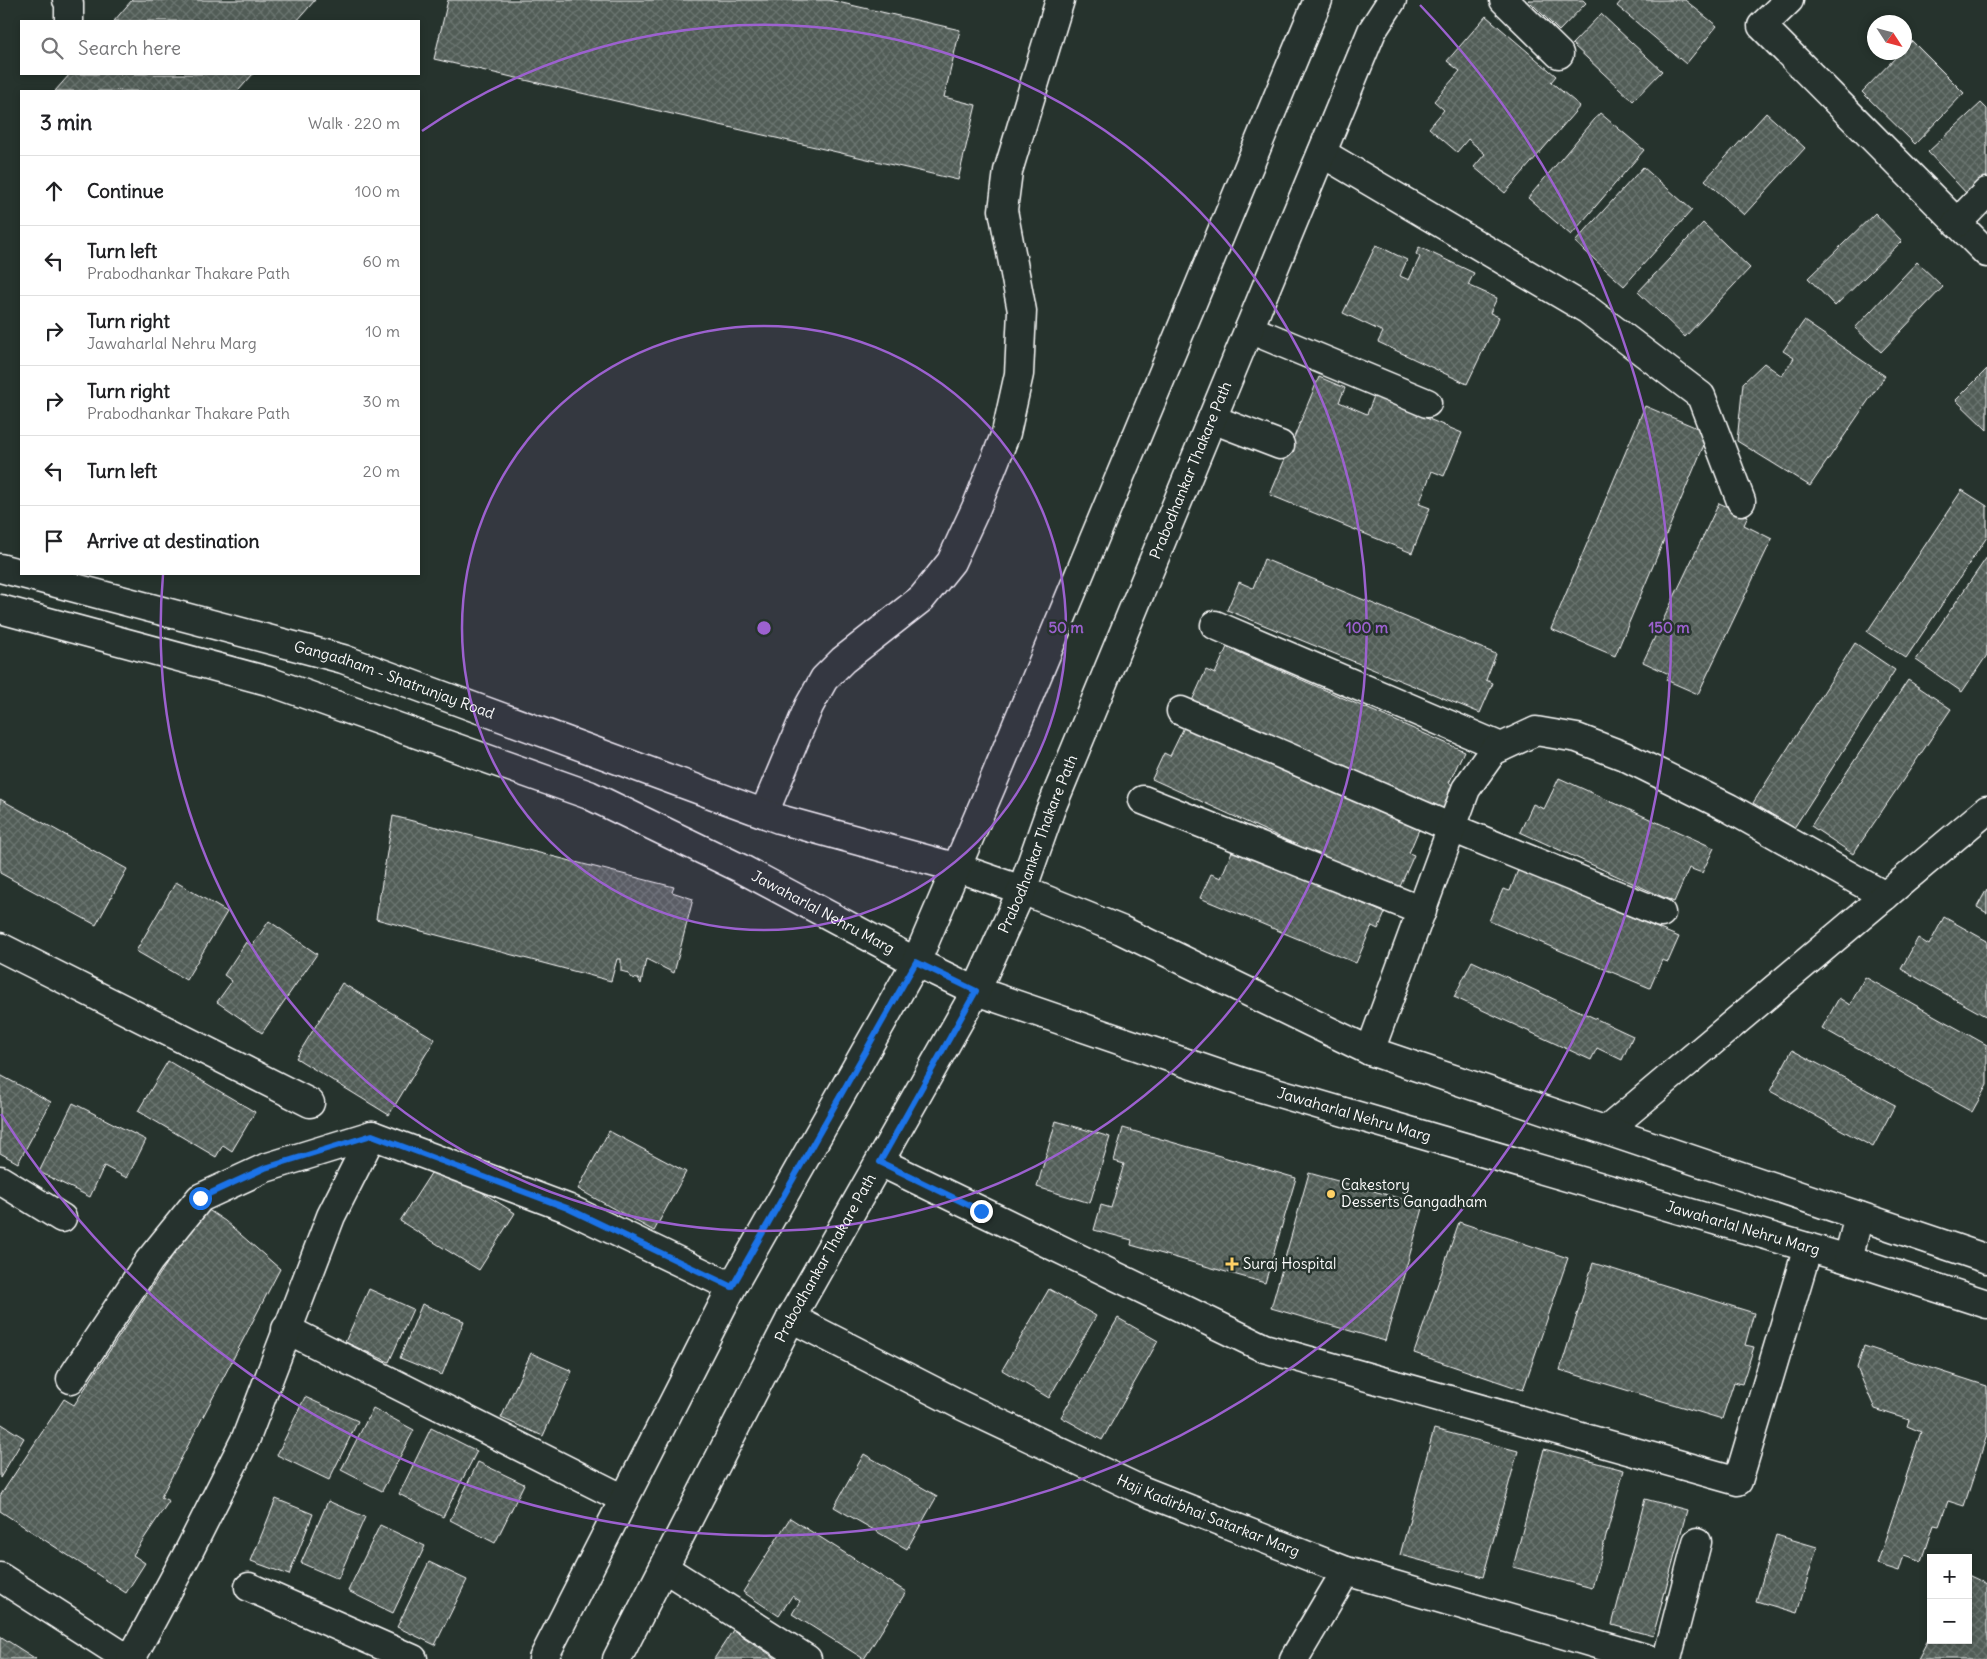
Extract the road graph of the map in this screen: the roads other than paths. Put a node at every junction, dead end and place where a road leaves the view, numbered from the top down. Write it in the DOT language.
graph roads {
  1 [pos="68,0"];
  2 [pos="1060,0"];
  3 [pos="1318,0"];
  4 [pos="1392,0"];
  5 [pos="1504,0"];
  6 [pos="1789,0"];
  7 [pos="69,20"];
  8 [pos="1559,54"];
  9 [pos="1322,152"];
  10 [pos="1987,192"];
  11 [pos="1956,223"];
  12 [pos="1987,253"];
  13 [pos="1249,329"];
  14 [pos="1427,403"];
  15 [pos="1212,418"];
  16 [pos="1280,445"];
  17 [pos="1741,502"];
  18 [pos="0,568"];
  19 [pos="20,573"];
  20 [pos="26,575"];
  21 [pos="0,609"];
  22 [pos="1215,625"];
  23 [pos="1181,711"];
  24 [pos="1501,747"];
  25 [pos="1143,800"];
  26 [pos="1987,810"];
  27 [pos="771,816"];
  28 [pos="1452,828"];
  29 [pos="958,868"];
  30 [pos="1022,890"];
  31 [pos="1885,896"];
  32 [pos="1422,911"];
  33 [pos="1661,913"];
  34 [pos="0,947"];
  35 [pos="916,962"];
  36 [pos="976,991"];
  37 [pos="1370,1051"];
  38 [pos="310,1103"];
  39 [pos="1607,1130"];
  40 [pos="372,1135"];
  41 [pos="880,1162"];
  42 [pos="0,1180"];
  43 [pos="1859,1216"];
  44 [pos="62,1218"];
  45 [pos="1808,1247"];
  46 [pos="1848,1258"];
  47 [pos="1987,1259"];
  48 [pos="732,1287"];
  49 [pos="1987,1304"];
  50 [pos="791,1318"];
  51 [pos="286,1329"];
  52 [pos="71,1379"];
  53 [pos="624,1499"];
  54 [pos="1697,1542"];
  55 [pos="664,1568"];
  56 [pos="1346,1571"];
  57 [pos="0,1577"];
  58 [pos="248,1587"];
  59 [pos="130,1659"];
  60 [pos="413,1659"];
  61 [pos="543,1659"];
  62 [pos="617,1659"];
  63 [pos="807,1659"];
  64 [pos="1294,1659"];
  65 [pos="1648,1659"];
  66 [pos="1667,1659"];
  1 -- 7 [label="main road"];
  2 -- 27 [label="main road"];
  3 -- 29 [label="main road"];
  4 -- 9 [label="main road, Prabodhankar Thakare Path"];
  5 -- 8 [label="main road"];
  6 -- 11 [label="main road"];
  9 -- 13 [label="main road, Prabodhankar Thakare Path"];
  9 -- 17 [label="main road"];
  10 -- 11 [label="main road"];
  11 -- 12 [label="main road"];
  13 -- 14 [label="main road"];
  13 -- 15 [label="main road, Prabodhankar Thakare Path"];
  15 -- 16 [label="main road"];
  15 -- 30 [label="main road, Prabodhankar Thakare Path"];
  18 -- 19 [label="main road, Gangadham - Shatrunjay Road"];
  20 -- 27 [label="main road, Gangadham - Shatrunjay Road"];
  21 -- 35 [label="main road, Jawaharlal Nehru Marg"];
  22 -- 24 [label="main road"];
  23 -- 28 [label="main road"];
  24 -- 28 [label="main road"];
  24 -- 31 [label="main road"];
  25 -- 32 [label="main road"];
  26 -- 31 [label="main road"];
  27 -- 29 [label="main road"];
  28 -- 32 [label="main road"];
  28 -- 33 [label="main road"];
  29 -- 30 [label="main road"];
  29 -- 35 [label="main road"];
  30 -- 36 [label="main road, Prabodhankar Thakare Path"];
  30 -- 37 [label="main road"];
  31 -- 39 [label="main road"];
  32 -- 37 [label="main road"];
  34 -- 38 [label="main road"];
  35 -- 36 [label="main road, Jawaharlal Nehru Marg"];
  35 -- 48 [label="main road"];
  36 -- 41 [label="main road, Prabodhankar Thakare Path"];
  36 -- 45 [label="main road, Jawaharlal Nehru Marg"];
  37 -- 39 [label="main road"];
  39 -- 43 [label="main road"];
  40 -- 48 [label="main road"];
  40 -- 51 [label="main road"];
  40 -- 52 [label="main road"];
  41 -- 45 [label="main road"];
  41 -- 50 [label="main road, Prabodhankar Thakare Path"];
  42 -- 44 [label="main road"];
  43 -- 46 [label="main road"];
  43 -- 47 [label="main road"];
  45 -- 46 [label="main road, Jawaharlal Nehru Marg"];
  46 -- 49 [label="main road, Jawaharlal Nehru Marg"];
  48 -- 53 [label="main road"];
  50 -- 55 [label="main road, Prabodhankar Thakare Path"];
  50 -- 56 [label="main road, Haji Kadirbhai Satarkar Marg"];
  51 -- 53 [label="main road"];
  51 -- 59 [label="main road"];
  53 -- 61 [label="main road"];
  54 -- 66 [label="main road"];
  55 -- 62 [label="main road, Prabodhankar Thakare Path"];
  55 -- 63 [label="main road"];
  56 -- 64 [label="main road"];
  56 -- 65 [label="main road, Haji Kadirbhai Satarkar Marg"];
  57 -- 59 [label="main road"];
  58 -- 60 [label="main road"];
}
